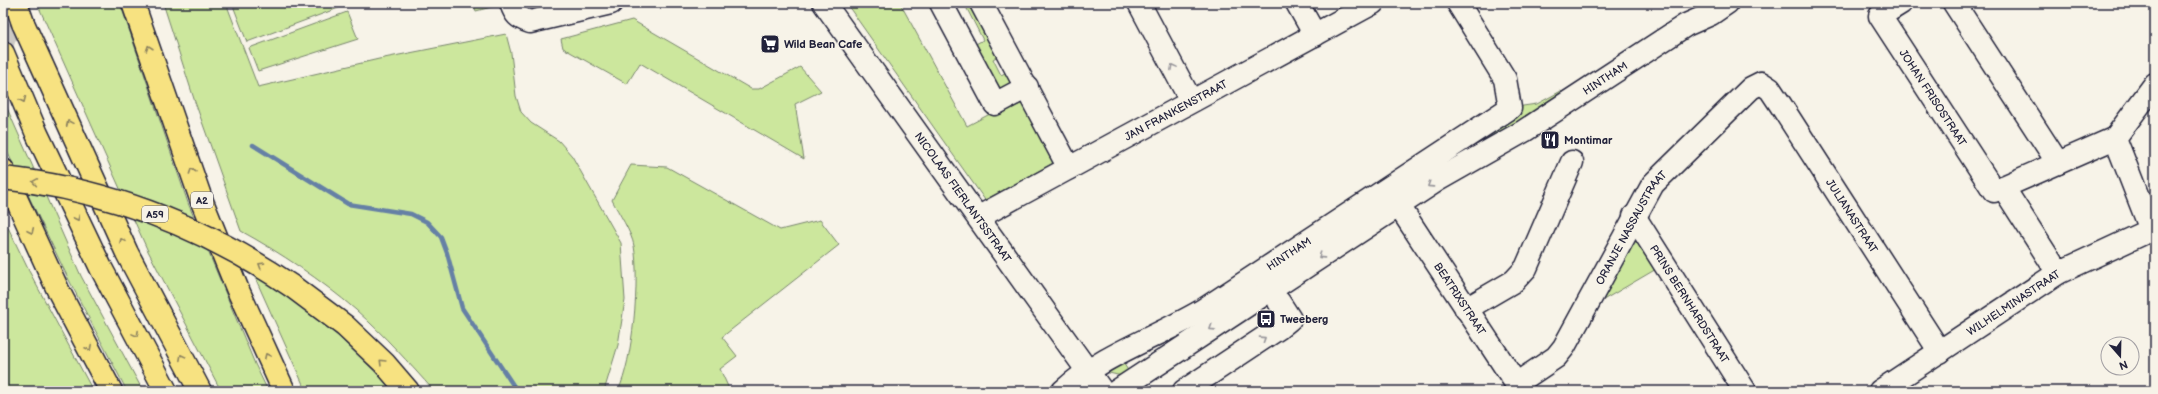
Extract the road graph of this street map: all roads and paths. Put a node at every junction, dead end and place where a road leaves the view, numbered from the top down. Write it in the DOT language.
graph roads {
  1 [pos="16,3"];
  2 [pos="133,3"];
  3 [pos="611,3"];
  4 [pos="824,3"];
  5 [pos="941,3"];
  6 [pos="981,3"];
  7 [pos="1139,3"];
  8 [pos="1297,3"];
  9 [pos="1373,3"];
  10 [pos="1458,3"];
  11 [pos="1710,3"];
  12 [pos="1727,3"];
  13 [pos="1901,3"];
  14 [pos="1954,3"];
  15 [pos="514,9"];
  16 [pos="556,9"];
  17 [pos="1686,25"];
  18 [pos="1315,35"];
  19 [pos="5,59"];
  20 [pos="1761,83"];
  21 [pos="2155,84"];
  22 [pos="1026,87"];
  23 [pos="1191,101"];
  24 [pos="2115,138"];
  25 [pos="1572,162"];
  26 [pos="2058,163"];
  27 [pos="1069,168"];
  28 [pos="3,170"];
  29 [pos="3,178"];
  30 [pos="2003,187"];
  31 [pos="1403,212"];
  32 [pos="1634,216"];
  33 [pos="979,217"];
  34 [pos="2153,229"];
  35 [pos="2058,273"];
  36 [pos="1466,309"];
  37 [pos="1284,310"];
  38 [pos="1940,352"];
  39 [pos="1088,370"];
  40 [pos="1519,387"];
  41 [pos="111,391"];
  42 [pos="166,391"];
  43 [pos="200,391"];
  44 [pos="284,391"];
  45 [pos="408,391"];
  46 [pos="1063,391"];
  47 [pos="1102,391"];
  48 [pos="1117,391"];
  49 [pos="1143,391"];
  50 [pos="1184,391"];
  51 [pos="1745,391"];
  52 [pos="1880,391"];
  43 -- 1 [label="highway, one-way, bridge"];
  44 -- 2 [label="highway, A2, one-way"];
  3 -- 16 [label="street"];
  4 -- 33 [label="street, NICOLAAS FIERLANTSSTRAAT"];
  5 -- 22 [label="street"];
  6 -- 22 [label="street"];
  23 -- 7 [label="street, one-way"];
  8 -- 18 [label="street"];
  9 -- 18 [label="street, JAN FRANKENSTRAAT"];
  10 -- 39 [label="street, HINTHAM"];
  11 -- 17 [label="street, HINTHAM"];
  12 -- 17 [label="street, HINTHAM"];
  13 -- 30 [label="street, JOHAN FRISOSTRAAT"];
  14 -- 26 [label="street"];
  15 -- 16 [label="street"];
  17 -- 31 [label="street, HINTHAM"];
  18 -- 23 [label="street, JAN FRANKENSTRAAT"];
  19 -- 42 [label="highway, one-way"];
  20 -- 32 [label="street, ORANJE NASSAUSTRAAT"];
  20 -- 38 [label="street, JULIANASTRAAT"];
  21 -- 24 [label="street"];
  22 -- 27 [label="street"];
  23 -- 27 [label="street, JAN FRANKENSTRAAT"];
  24 -- 26 [label="street"];
  24 -- 34 [label="street"];
  25 -- 36 [label="street"];
  26 -- 30 [label="street"];
  27 -- 33 [label="street, JAN FRANKENSTRAAT"];
  28 -- 41 [label="highway, one-way"];
  45 -- 29 [label="highway, A59, one-way, bridge"];
  30 -- 35 [label="street"];
  31 -- 36 [label="street, BEATRIXSTRAAT"];
  31 -- 37 [label="street, HINTHAM"];
  31 -- 48 [label="street, HINTHAM, one-way"];
  32 -- 40 [label="street, ORANJE NASSAUSTRAAT"];
  32 -- 51 [label="street, PRINS BERNHARDSTRAAT"];
  33 -- 39 [label="street, NICOLAAS FIERLANTSSTRAAT"];
  34 -- 35 [label="street, WILHELMINASTRAAT"];
  35 -- 38 [label="street, WILHELMINASTRAAT"];
  36 -- 40 [label="street, BEATRIXSTRAAT"];
  37 -- 49 [label="street, HINTHAM"];
  50 -- 37 [label="street, HINTHAM, one-way"];
  38 -- 52 [label="street, WILHELMINASTRAAT"];
  39 -- 46 [label="street, HINTHAM"];
  39 -- 47 [label="street, NICOLAAS FIERLANTSSTRAAT"];
}
